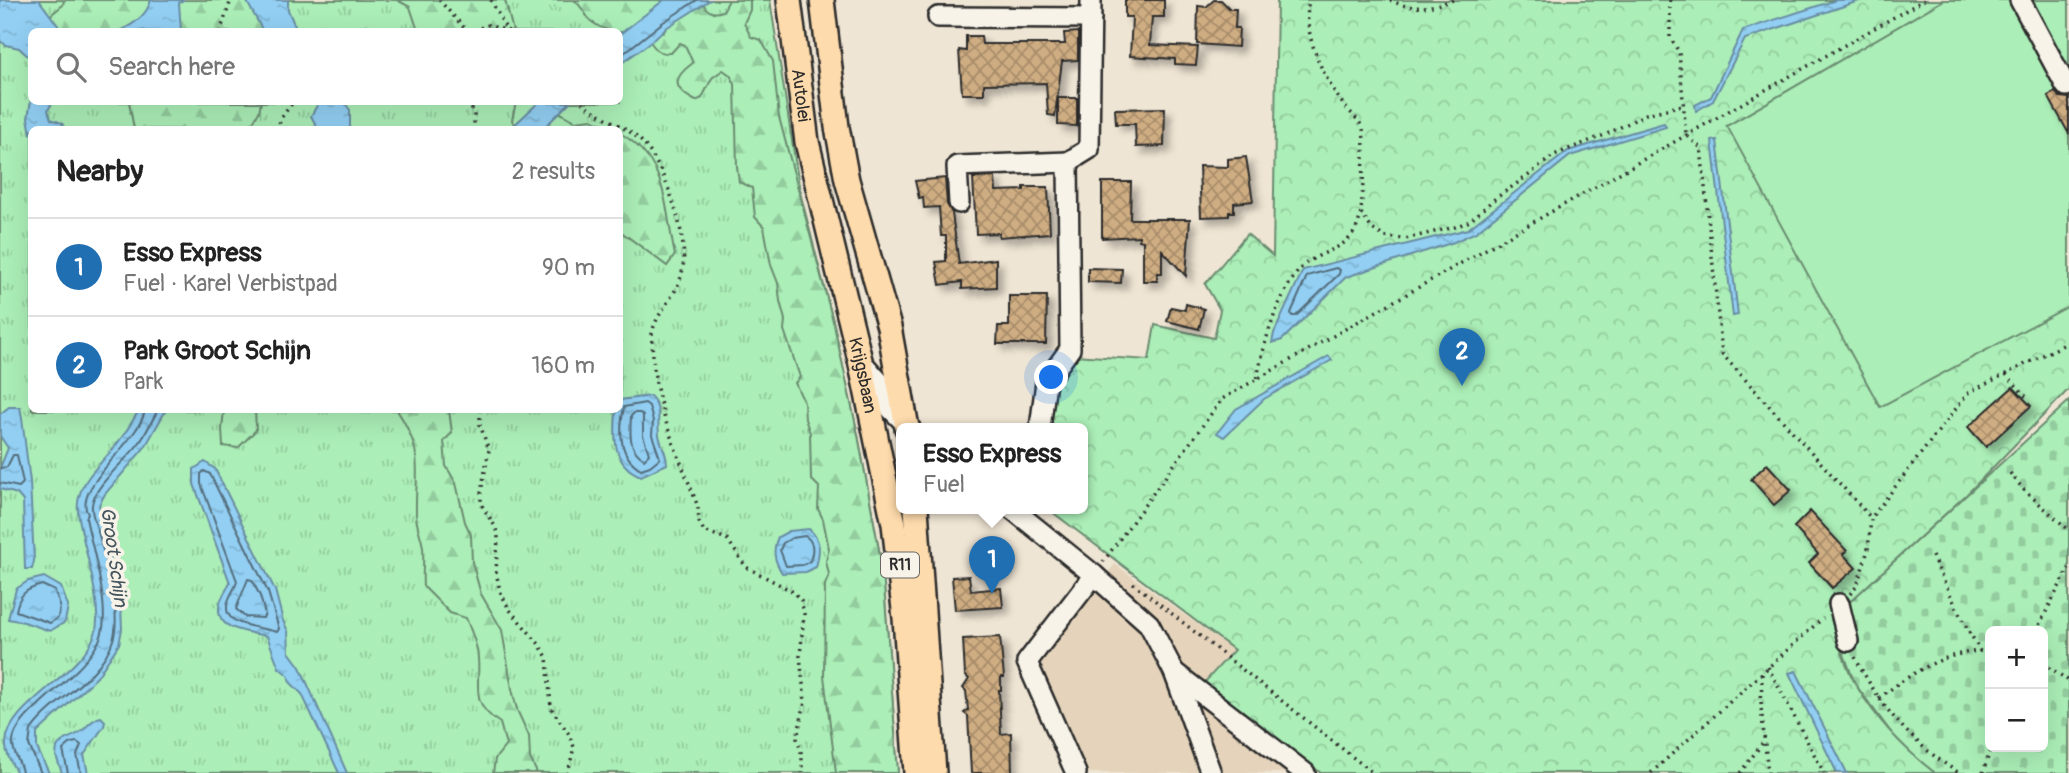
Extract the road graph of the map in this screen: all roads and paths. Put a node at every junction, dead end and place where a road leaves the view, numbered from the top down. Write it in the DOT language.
graph roads {
  1 [pos="231,0"];
  2 [pos="439,0"];
  3 [pos="491,0"];
  4 [pos="789,0"];
  5 [pos="822,0"];
  6 [pos="1309,0"];
  7 [pos="1390,0"];
  8 [pos="1453,0"];
  9 [pos="1670,0"];
  10 [pos="1924,0"];
  11 [pos="2020,0"];
  12 [pos="1047,8"];
  13 [pos="966,9"];
  14 [pos="1091,9"];
  15 [pos="938,18"];
  16 [pos="221,28"];
  17 [pos="464,28"];
  18 [pos="479,28"];
  19 [pos="502,28"];
  20 [pos="505,28"];
  21 [pos="2066,86"];
  22 [pos="291,105"];
  23 [pos="470,105"];
  24 [pos="587,105"];
  25 [pos="1683,105"];
  26 [pos="278,126"];
  27 [pos="474,126"];
  28 [pos="620,126"];
  29 [pos="837,127"];
  30 [pos="623,128"];
  31 [pos="1686,135"];
  32 [pos="1068,162"];
  33 [pos="818,191"];
  34 [pos="959,203"];
  35 [pos="1361,213"];
  36 [pos="2069,342"];
  37 [pos="860,360"];
  38 [pos="2006,374"];
  39 [pos="1257,378"];
  40 [pos="2029,400"];
  41 [pos="480,413"];
  42 [pos="904,423"];
  43 [pos="907,423"];
  44 [pos="1041,423"];
  45 [pos="2010,473"];
  46 [pos="916,514"];
  47 [pos="1018,514"];
  48 [pos="2069,530"];
  49 [pos="1932,556"];
  50 [pos="2069,568"];
  51 [pos="1094,575"];
  52 [pos="1126,578"];
  53 [pos="1839,604"];
  54 [pos="2039,626"];
  55 [pos="1848,641"];
  56 [pos="1980,651"];
  57 [pos="1985,651"];
  58 [pos="2048,666"];
  59 [pos="1768,667"];
  60 [pos="1174,672"];
  61 [pos="1762,673"];
  62 [pos="2069,681"];
  63 [pos="1748,685"];
  64 [pos="1879,699"];
  65 [pos="1765,740"];
  66 [pos="1989,752"];
  67 [pos="568,773"];
  68 [pos="802,773"];
  69 [pos="916,773"];
  70 [pos="934,773"];
  71 [pos="1076,773"];
  72 [pos="1211,773"];
  73 [pos="1305,773"];
  74 [pos="1373,773"];
  75 [pos="1651,773"];
  76 [pos="1740,773"];
  77 [pos="1768,773"];
  78 [pos="1824,773"];
  79 [pos="1959,773"];
  80 [pos="1983,773"];
  1 -- 16 [label="path"];
  2 -- 17 [label="path"];
  3 -- 20 [label="path"];
  4 -- 33 [label="main road, Autolei / R11"];
  5 -- 29 [label="main road, Autolei"];
  6 -- 35 [label="path"];
  7 -- 8 [label="path"];
  9 -- 25 [label="path"];
  10 -- 31 [label="path"];
  11 -- 21 [label="street"];
  12 -- 13 [label="street"];
  12 -- 14 [label="street"];
  13 -- 15 [label="street"];
  14 -- 32 [label="street"];
  18 -- 19 [label="path"];
  22 -- 26 [label="path"];
  23 -- 27 [label="path"];
  24 -- 28 [label="path"];
  25 -- 31 [label="path"];
  25 -- 35 [label="path"];
  29 -- 43 [label="main road, Krijgsbaan"];
  30 -- 68 [label="path"];
  31 -- 38 [label="path"];
  31 -- 39 [label="path"];
  32 -- 34 [label="street"];
  32 -- 44 [label="street"];
  33 -- 37 [label="main road, Krijgsbaan / R11"];
  35 -- 39 [label="path"];
  36 -- 38 [label="path"];
  37 -- 42 [label="street"];
  37 -- 69 [label="main road, Krijgsbaan / R11"];
  38 -- 40 [label="path"];
  39 -- 51 [label="path"];
  41 -- 67 [label="path"];
  45 -- 48 [label="path"];
  46 -- 70 [label="main road, R11"];
  47 -- 51 [label="street"];
  49 -- 56 [label="path"];
  50 -- 54 [label="path"];
  51 -- 60 [label="street"];
  51 -- 71 [label="street"];
  52 -- 74 [label="path"];
  53 -- 55 [label="street"];
  55 -- 64 [label="path"];
  56 -- 57 [label="path"];
  56 -- 64 [label="path"];
  58 -- 62 [label="path"];
  59 -- 78 [label="path"];
  60 -- 72 [label="street"];
  60 -- 73 [label="street"];
  61 -- 65 [label="path"];
  63 -- 75 [label="path"];
  64 -- 79 [label="path"];
  65 -- 76 [label="path"];
  65 -- 77 [label="path"];
  66 -- 80 [label="path"];
}
